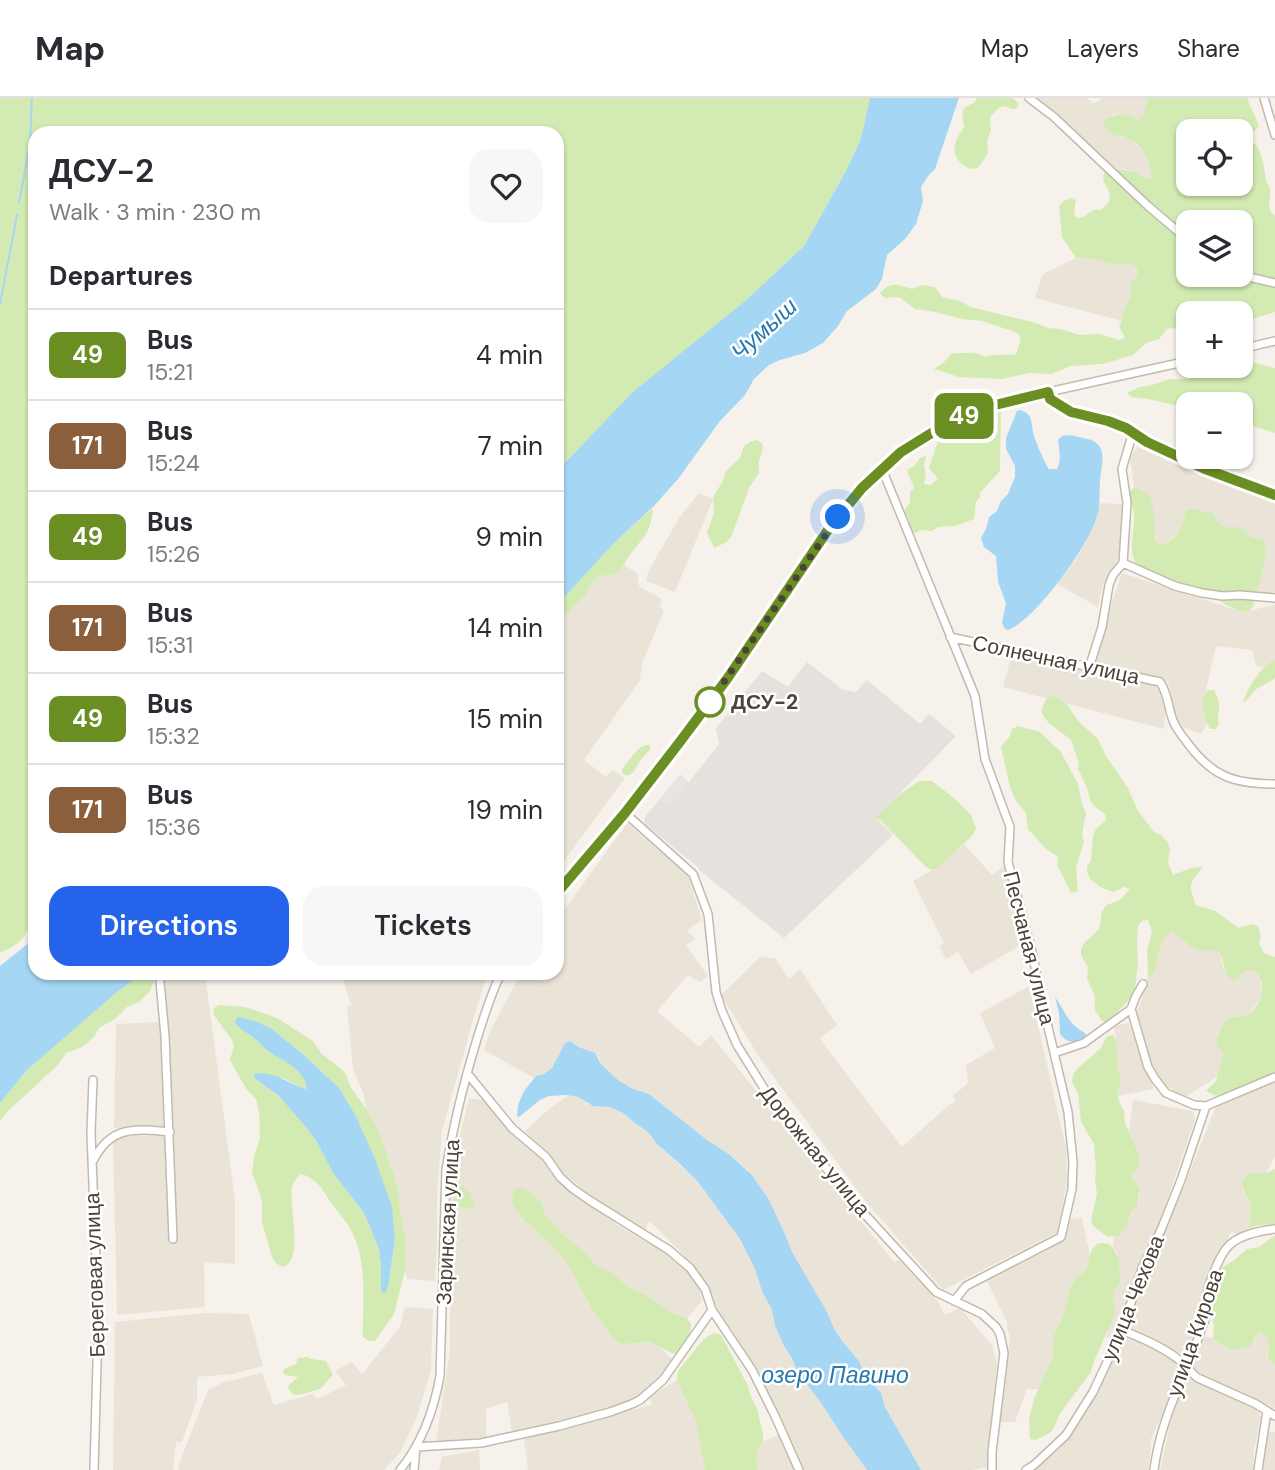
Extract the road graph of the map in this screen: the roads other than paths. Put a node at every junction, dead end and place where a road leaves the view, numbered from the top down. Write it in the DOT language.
graph roads {
  1 [pos="1029,98"];
  2 [pos="1264,98"];
  3 [pos="1275,135"];
  4 [pos="1176,230"];
  5 [pos="1253,278"];
  6 [pos="1275,283"];
  7 [pos="1275,341"];
  8 [pos="1253,346"];
  9 [pos="1176,363"];
  10 [pos="1048,392"];
  11 [pos="1133,432"];
  12 [pos="882,469"];
  13 [pos="1275,495"];
  14 [pos="1123,563"];
  15 [pos="1275,598"];
  16 [pos="950,637"];
  17 [pos="1090,667"];
  18 [pos="1275,784"];
  19 [pos="625,813"];
  20 [pos="564,877"];
  21 [pos="568,880"];
  22 [pos="564,885"];
  23 [pos="498,980"];
  24 [pos="160,982"];
  25 [pos="1143,984"];
  26 [pos="1131,1009"];
  27 [pos="1054,1053"];
  28 [pos="467,1073"];
  29 [pos="1275,1077"];
  30 [pos="93,1080"];
  31 [pos="1206,1106"];
  32 [pos="170,1132"];
  33 [pos="92,1164"];
  34 [pos="1275,1229"];
  35 [pos="173,1239"];
  36 [pos="954,1301"];
  37 [pos="712,1310"];
  38 [pos="1122,1329"];
  39 [pos="1187,1368"];
  40 [pos="1267,1411"];
  41 [pos="1275,1416"];
  42 [pos="416,1447"];
  43 [pos="94,1470"];
  44 [pos="400,1470"];
  45 [pos="414,1470"];
  46 [pos="799,1470"];
  47 [pos="992,1470"];
  48 [pos="1026,1470"];
  49 [pos="1154,1470"];
  50 [pos="1258,1470"];
  1 -- 4 [label="street"];
  2 -- 3 [label="street"];
  5 -- 6 [label="street"];
  7 -- 8 [label="street"];
  9 -- 10 [label="street"];
  10 -- 11 [label="street"];
  10 -- 12 [label="street"];
  11 -- 13 [label="street"];
  11 -- 14 [label="street"];
  12 -- 16 [label="street, Песчаная улица"];
  12 -- 19 [label="street"];
  14 -- 15 [label="street"];
  14 -- 17 [label="street"];
  16 -- 17 [label="street, Солнечная улица"];
  16 -- 27 [label="street, Песчаная улица"];
  17 -- 18 [label="street, Солнечная улица"];
  19 -- 21 [label="street"];
  19 -- 36 [label="street, Дорожная улица"];
  20 -- 21 [label="street"];
  21 -- 22 [label="street"];
  23 -- 28 [label="street, Заринская улица"];
  24 -- 32 [label="street"];
  25 -- 26 [label="street"];
  26 -- 27 [label="street"];
  26 -- 31 [label="street"];
  27 -- 36 [label="street, Песчаная улица"];
  28 -- 37 [label="street"];
  28 -- 42 [label="street, Заринская улица"];
  29 -- 31 [label="street"];
  30 -- 33 [label="street, Береговая улица"];
  31 -- 38 [label="street, улица Чехова"];
  32 -- 33 [label="street"];
  32 -- 35 [label="street"];
  33 -- 43 [label="street, Береговая улица"];
  34 -- 39 [label="street, улица Кирова"];
  36 -- 47 [label="street, Дорожная улица"];
  37 -- 42 [label="street"];
  37 -- 46 [label="street"];
  38 -- 39 [label="street"];
  38 -- 48 [label="street, улица Чехова"];
  39 -- 40 [label="street"];
  39 -- 49 [label="street, улица Кирова"];
  40 -- 41 [label="street"];
  40 -- 50 [label="street"];
  42 -- 44 [label="street, Заринская улица"];
  42 -- 45 [label="street"];
}
